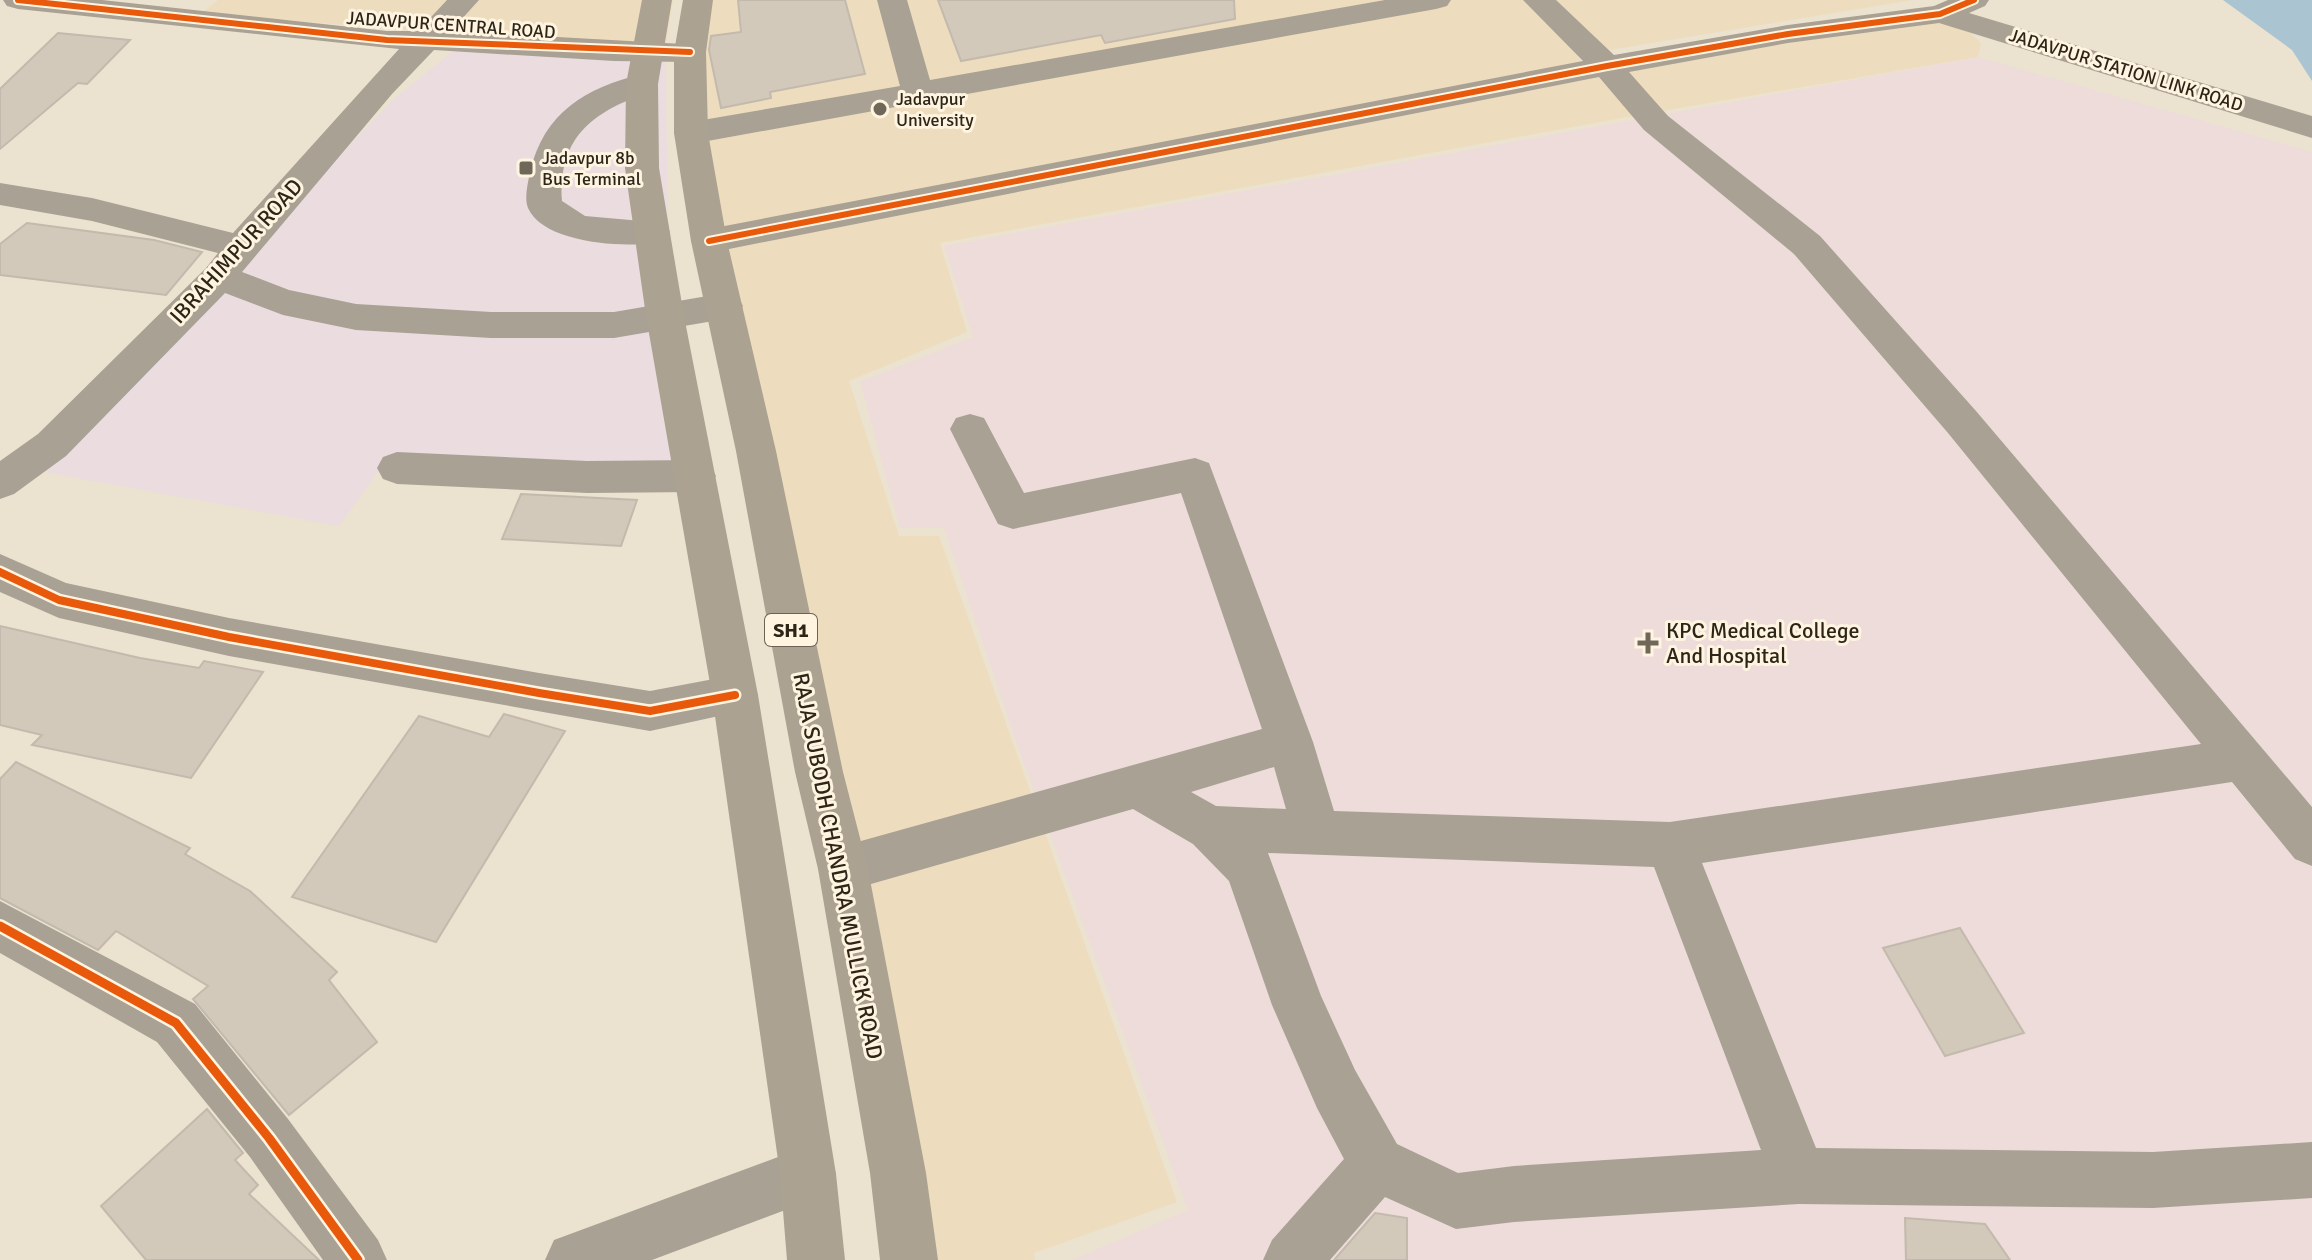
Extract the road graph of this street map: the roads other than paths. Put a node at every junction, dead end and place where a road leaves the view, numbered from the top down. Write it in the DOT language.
graph roads {
  1 [pos="18,0"];
  2 [pos="464,0"];
  3 [pos="657,0"];
  4 [pos="698,0"];
  5 [pos="892,0"];
  6 [pos="1436,0"];
  7 [pos="1538,0"];
  8 [pos="1974,0"];
  9 [pos="198,9"];
  10 [pos="1300,11"];
  11 [pos="1940,14"];
  12 [pos="408,43"];
  13 [pos="690,59"];
  14 [pos="1607,66"];
  15 [pos="644,69"];
  16 [pos="918,93"];
  17 [pos="2312,127"];
  18 [pos="691,133"];
  19 [pos="0,194"];
  20 [pos="652,232"];
  21 [pos="709,241"];
  22 [pos="241,247"];
  23 [pos="219,277"];
  24 [pos="725,306"];
  25 [pos="665,316"];
  26 [pos="970,429"];
  27 [pos="397,468"];
  28 [pos="696,476"];
  29 [pos="0,483"];
  30 [pos="0,572"];
  31 [pos="735,695"];
  32 [pos="1290,742"];
  33 [pos="2243,759"];
  34 [pos="1137,786"];
  35 [pos="1210,828"];
  36 [pos="1317,833"];
  37 [pos="2312,843"];
  38 [pos="1670,845"];
  39 [pos="843,869"];
  40 [pos="0,926"];
  41 [pos="1377,1164"];
  42 [pos="2312,1170"];
  43 [pos="808,1174"];
  44 [pos="1799,1176"];
  45 [pos="358,1260"];
  46 [pos="574,1260"];
  47 [pos="816,1260"];
  48 [pos="909,1260"];
  49 [pos="1292,1260"];
  1 -- 9 [label="street, JADAVPUR CENTRAL ROAD"];
  2 -- 12 [label="street, IBRAHIMPUR ROAD"];
  3 -- 15 [label="main road"];
  4 -- 13 [label="main road, RAJA SUBODH CHANDRA MULLICK ROAD / SH1"];
  5 -- 16 [label="street"];
  6 -- 10 [label="street"];
  7 -- 14 [label="street"];
  8 -- 11 [label="street"];
  9 -- 12 [label="street, JADAVPUR CENTRAL ROAD"];
  10 -- 16 [label="street"];
  11 -- 14 [label="street"];
  11 -- 17 [label="street, JADAVPUR STATION LINK ROAD"];
  12 -- 15 [label="street, JADAVPUR CENTRAL ROAD"];
  12 -- 22 [label="street, IBRAHIMPUR ROAD"];
  13 -- 15 [label="street, JADAVPUR CENTRAL ROAD"];
  13 -- 18 [label="main road, RAJA SUBODH CHANDRA MULLICK ROAD / SH1"];
  14 -- 21 [label="street"];
  14 -- 33 [label="street"];
  15 -- 20 [label="main road"];
  15 -- 20 [label="street"];
  16 -- 18 [label="street"];
  18 -- 21 [label="main road, RAJA SUBODH CHANDRA MULLICK ROAD / SH1"];
  19 -- 22 [label="street"];
  20 -- 25 [label="main road"];
  21 -- 24 [label="main road, RAJA SUBODH CHANDRA MULLICK ROAD / SH1"];
  22 -- 23 [label="street, IBRAHIMPUR ROAD"];
  23 -- 25 [label="street"];
  23 -- 29 [label="street, IBRAHIMPUR ROAD"];
  24 -- 25 [label="street"];
  24 -- 39 [label="main road, RAJA SUBODH CHANDRA MULLICK ROAD / SH1"];
  25 -- 28 [label="main road"];
  26 -- 32 [label="street"];
  27 -- 28 [label="street"];
  28 -- 31 [label="main road"];
  30 -- 31 [label="street"];
  31 -- 43 [label="main road"];
  32 -- 34 [label="street"];
  32 -- 36 [label="street"];
  33 -- 37 [label="street"];
  33 -- 38 [label="street"];
  34 -- 35 [label="street"];
  34 -- 39 [label="street"];
  35 -- 36 [label="street"];
  35 -- 41 [label="street"];
  36 -- 38 [label="street"];
  38 -- 44 [label="street"];
  39 -- 48 [label="main road, RAJA SUBODH CHANDRA MULLICK ROAD / SH1"];
  40 -- 45 [label="street"];
  41 -- 44 [label="street"];
  41 -- 49 [label="street"];
  42 -- 44 [label="street"];
  43 -- 46 [label="street"];
  43 -- 47 [label="main road"];
}
